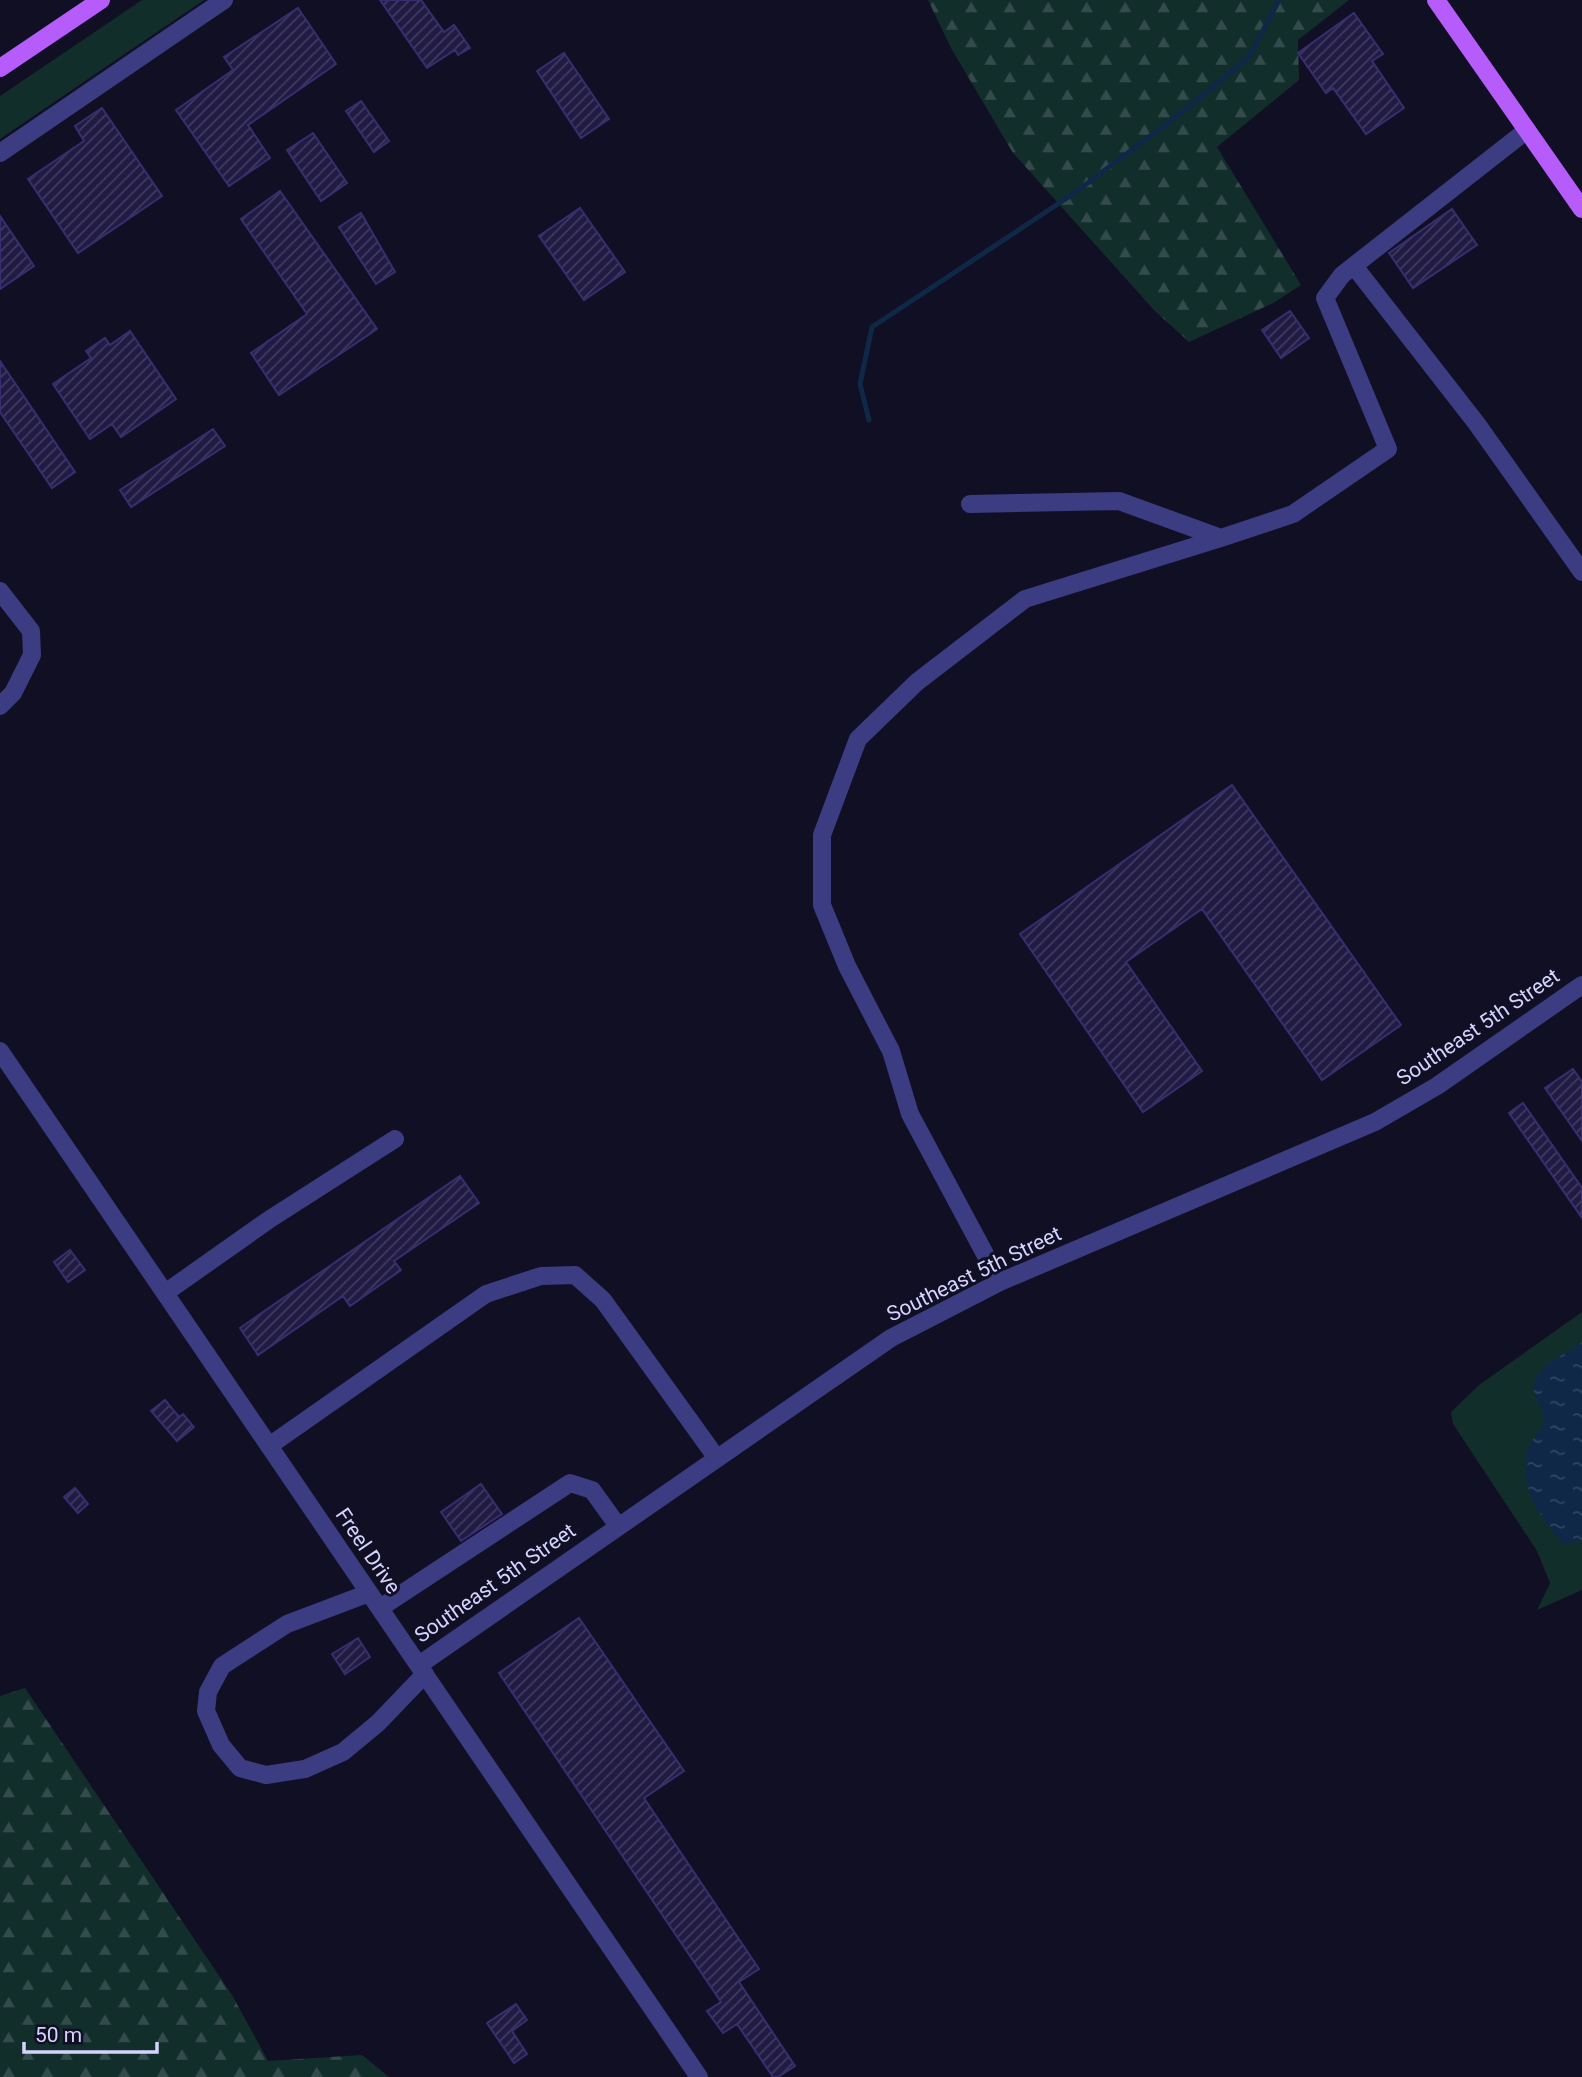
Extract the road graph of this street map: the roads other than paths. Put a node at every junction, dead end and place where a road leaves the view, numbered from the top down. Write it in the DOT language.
graph roads {
  1 [pos="101,0"];
  2 [pos="224,0"];
  3 [pos="1436,0"];
  4 [pos="0,68"];
  5 [pos="1527,130"];
  6 [pos="0,153"];
  7 [pos="1582,209"];
  8 [pos="1354,266"];
  9 [pos="970,504"];
  10 [pos="1221,538"];
  11 [pos="1582,572"];
  12 [pos="0,591"];
  13 [pos="0,706"];
  14 [pos="1582,985"];
  15 [pos="0,1051"];
  16 [pos="395,1139"];
  17 [pos="1000,1282"];
  18 [pos="165,1293"];
  19 [pos="269,1446"];
  20 [pos="716,1457"];
  21 [pos="618,1525"];
  22 [pos="369,1592"];
  23 [pos="380,1608"];
  24 [pos="422,1670"];
  25 [pos="699,2077"];
  1 -- 4 [label="main road"];
  2 -- 6 [label="street"];
  3 -- 5 [label="main road"];
  5 -- 7 [label="main road"];
  5 -- 8 [label="street"];
  8 -- 10 [label="street"];
  8 -- 11 [label="street"];
  9 -- 10 [label="street"];
  10 -- 17 [label="street"];
  12 -- 13 [label="street"];
  14 -- 17 [label="street, Southeast 5th Street"];
  15 -- 18 [label="street, Freel Drive"];
  16 -- 18 [label="street"];
  17 -- 20 [label="street, Southeast 5th Street"];
  18 -- 19 [label="street, Freel Drive"];
  19 -- 20 [label="street"];
  19 -- 22 [label="street, Freel Drive"];
  20 -- 21 [label="street, Southeast 5th Street"];
  21 -- 23 [label="street"];
  21 -- 24 [label="street, Southeast 5th Street"];
  22 -- 23 [label="street, Freel Drive"];
  22 -- 24 [label="street"];
  23 -- 24 [label="street, Freel Drive"];
  24 -- 25 [label="street, Freel Drive"];
}
